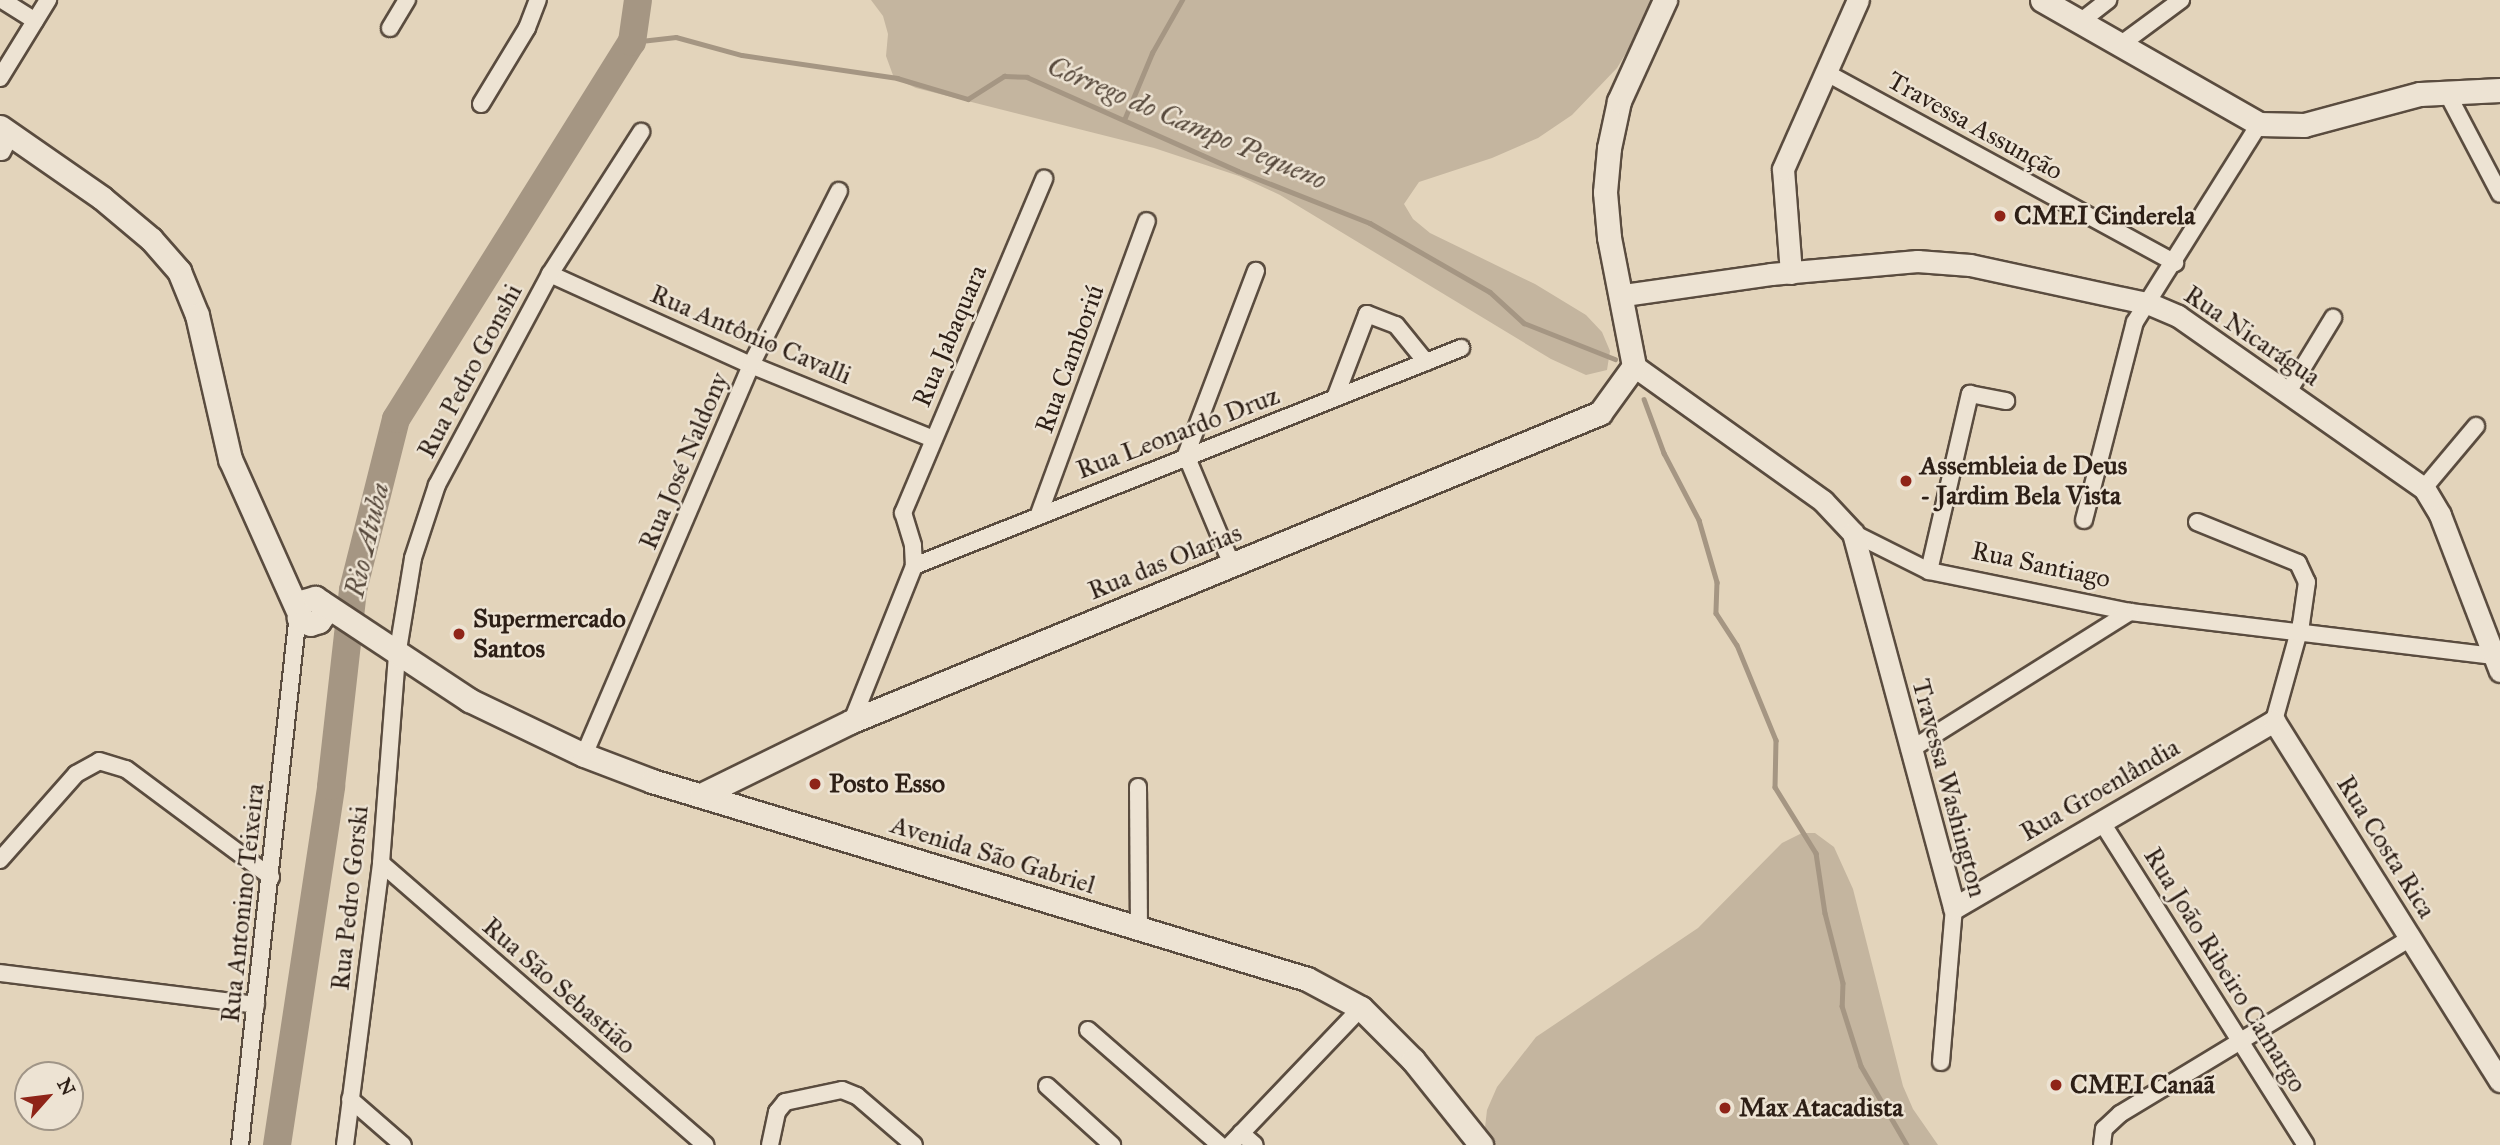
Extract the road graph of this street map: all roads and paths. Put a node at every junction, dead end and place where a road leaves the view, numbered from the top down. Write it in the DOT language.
graph roads {
  1 [pos="2,0"];
  2 [pos="48,0"];
  3 [pos="407,0"];
  4 [pos="538,0"];
  5 [pos="1665,0"];
  6 [pos="1858,0"];
  7 [pos="2042,0"];
  8 [pos="2108,0"];
  9 [pos="2181,0"];
  10 [pos="35,21"];
  11 [pos="2080,22"];
  12 [pos="390,28"];
  13 [pos="2120,45"];
  14 [pos="1825,72"];
  15 [pos="0,78"];
  16 [pos="2500,89"];
  17 [pos="2446,91"];
  18 [pos="481,104"];
  19 [pos="2259,124"];
  20 [pos="641,132"];
  21 [pos="4,138"];
  22 [pos="1044,179"];
  23 [pos="839,191"];
  24 [pos="2500,194"];
  25 [pos="1147,221"];
  26 [pos="2175,263"];
  27 [pos="1256,271"];
  28 [pos="1791,273"];
  29 [pos="551,274"];
  30 [pos="1624,295"];
  31 [pos="2150,304"];
  32 [pos="2333,318"];
  33 [pos="1461,348"];
  34 [pos="1426,362"];
  35 [pos="751,365"];
  36 [pos="1634,366"];
  37 [pos="2288,392"];
  38 [pos="1335,398"];
  39 [pos="2006,401"];
  40 [pos="2476,426"];
  41 [pos="933,439"];
  42 [pos="1186,455"];
  43 [pos="2424,488"];
  44 [pos="1039,514"];
  45 [pos="2084,520"];
  46 [pos="2197,522"];
  47 [pos="1853,533"];
  48 [pos="1232,565"];
  49 [pos="914,566"];
  50 [pos="1929,571"];
  51 [pos="311,611"];
  52 [pos="2130,612"];
  53 [pos="2299,632"];
  54 [pos="397,656"];
  55 [pos="2498,662"];
  56 [pos="852,721"];
  57 [pos="2274,721"];
  58 [pos="1910,750"];
  59 [pos="584,755"];
  60 [pos="1138,787"];
  61 [pos="701,795"];
  62 [pos="2101,821"];
  63 [pos="0,860"];
  64 [pos="381,863"];
  65 [pos="271,877"];
  66 [pos="1954,908"];
  67 [pos="1139,928"];
  68 [pos="2411,938"];
  69 [pos="0,973"];
  70 [pos="256,1005"];
  71 [pos="1361,1008"];
  72 [pos="1088,1030"];
  73 [pos="2242,1043"];
  74 [pos="1941,1062"];
  75 [pos="2500,1081"];
  76 [pos="1047,1086"];
  77 [pos="350,1099"];
  78 [pos="1241,1133"];
  79 [pos="2100,1143"];
  80 [pos="240,1145"];
  81 [pos="345,1145"];
  82 [pos="403,1145"];
  83 [pos="705,1145"];
  84 [pos="770,1145"];
  85 [pos="914,1145"];
  86 [pos="1112,1145"];
  87 [pos="1220,1145"];
  88 [pos="1230,1145"];
  89 [pos="1255,1145"];
  90 [pos="1481,1145"];
  91 [pos="2306,1145"];
  1 -- 10 [label="street"];
  2 -- 10 [label="street"];
  3 -- 12 [label="street"];
  4 -- 18 [label="street"];
  5 -- 30 [label="main road"];
  6 -- 14 [label="street"];
  7 -- 11 [label="main road"];
  8 -- 11 [label="street"];
  9 -- 13 [label="street"];
  10 -- 15 [label="street"];
  11 -- 13 [label="main road"];
  13 -- 19 [label="main road"];
  14 -- 26 [label="street, Travessa Assunção"];
  14 -- 28 [label="street"];
  16 -- 17 [label="main road"];
  17 -- 19 [label="main road"];
  17 -- 24 [label="street"];
  19 -- 26 [label="street"];
  20 -- 29 [label="street, Rua Pedro Gonshi"];
  21 -- 51 [label="main road"];
  22 -- 41 [label="street, Rua Jabaquara"];
  23 -- 35 [label="street, Rua José Naldony"];
  25 -- 44 [label="street, Rua Camboriú"];
  26 -- 31 [label="street"];
  27 -- 42 [label="street"];
  28 -- 30 [label="street, Rua Nicarágua"];
  28 -- 31 [label="street, Rua Nicarágua"];
  29 -- 35 [label="street, Rua Antônio Cavalli"];
  29 -- 54 [label="street, Rua Pedro Gonshi"];
  30 -- 36 [label="main road"];
  31 -- 37 [label="street, Rua Nicarágua"];
  31 -- 45 [label="street"];
  32 -- 37 [label="street"];
  33 -- 34 [label="street, Rua Leonardo Druz"];
  34 -- 38 [label="street, Rua Leonardo Druz"];
  34 -- 38 [label="street"];
  35 -- 41 [label="street, Rua Antônio Cavalli"];
  35 -- 59 [label="street, Rua José Naldony"];
  36 -- 47 [label="street, Rua Santiago"];
  36 -- 48 [label="main road, Rua das Olarias"];
  37 -- 43 [label="street, Rua Nicarágua"];
  38 -- 42 [label="street, Rua Leonardo Druz"];
  39 -- 50 [label="street"];
  40 -- 43 [label="street"];
  41 -- 49 [label="street, Rua Jabaquara"];
  42 -- 44 [label="street, Rua Leonardo Druz"];
  42 -- 48 [label="street"];
  43 -- 55 [label="street, Rua Nicarágua"];
  44 -- 49 [label="street, Rua Leonardo Druz"];
  46 -- 53 [label="street"];
  47 -- 50 [label="street, Rua Santiago"];
  47 -- 58 [label="street, Travessa Washington"];
  48 -- 56 [label="main road, Rua das Olarias"];
  49 -- 56 [label="street"];
  50 -- 52 [label="street, Rua Santiago"];
  51 -- 54 [label="main road, Avenida São Gabriel"];
  51 -- 65 [label="street, Rua Antonino Teixeira"];
  52 -- 53 [label="street, Rua Santiago"];
  52 -- 58 [label="street"];
  53 -- 55 [label="street, Rua Santiago"];
  53 -- 57 [label="street"];
  54 -- 59 [label="main road, Avenida São Gabriel"];
  54 -- 64 [label="street, Rua Pedro Gorski"];
  56 -- 61 [label="main road, Rua das Olarias"];
  57 -- 62 [label="street, Rua Groenlândia"];
  57 -- 68 [label="street, Rua Costa Rica"];
  58 -- 66 [label="street, Travessa Washington"];
  59 -- 61 [label="main road, Avenida São Gabriel"];
  60 -- 67 [label="street"];
  61 -- 67 [label="main road, Avenida São Gabriel"];
  62 -- 66 [label="street, Rua Groenlândia"];
  62 -- 73 [label="street, Rua João Ribeiro Camargo"];
  63 -- 65 [label="street"];
  64 -- 77 [label="street, Rua Pedro Gorski"];
  64 -- 83 [label="street, Rua São Sebastião"];
  65 -- 70 [label="street, Rua Antonino Teixeira"];
  66 -- 74 [label="street, Travessa Washington"];
  67 -- 71 [label="main road, Avenida São Gabriel"];
  68 -- 73 [label="street"];
  68 -- 75 [label="street, Rua Costa Rica"];
  69 -- 70 [label="street"];
  70 -- 80 [label="street, Rua Antonino Teixeira"];
  71 -- 78 [label="street"];
  71 -- 90 [label="main road, Avenida São Gabriel"];
  72 -- 87 [label="street"];
  73 -- 79 [label="street"];
  73 -- 91 [label="street, Rua João Ribeiro Camargo"];
  76 -- 86 [label="street"];
  77 -- 81 [label="street, Rua Pedro Gorski"];
  77 -- 82 [label="street"];
  78 -- 88 [label="street"];
  78 -- 89 [label="street"];
  84 -- 85 [label="street"];
}
